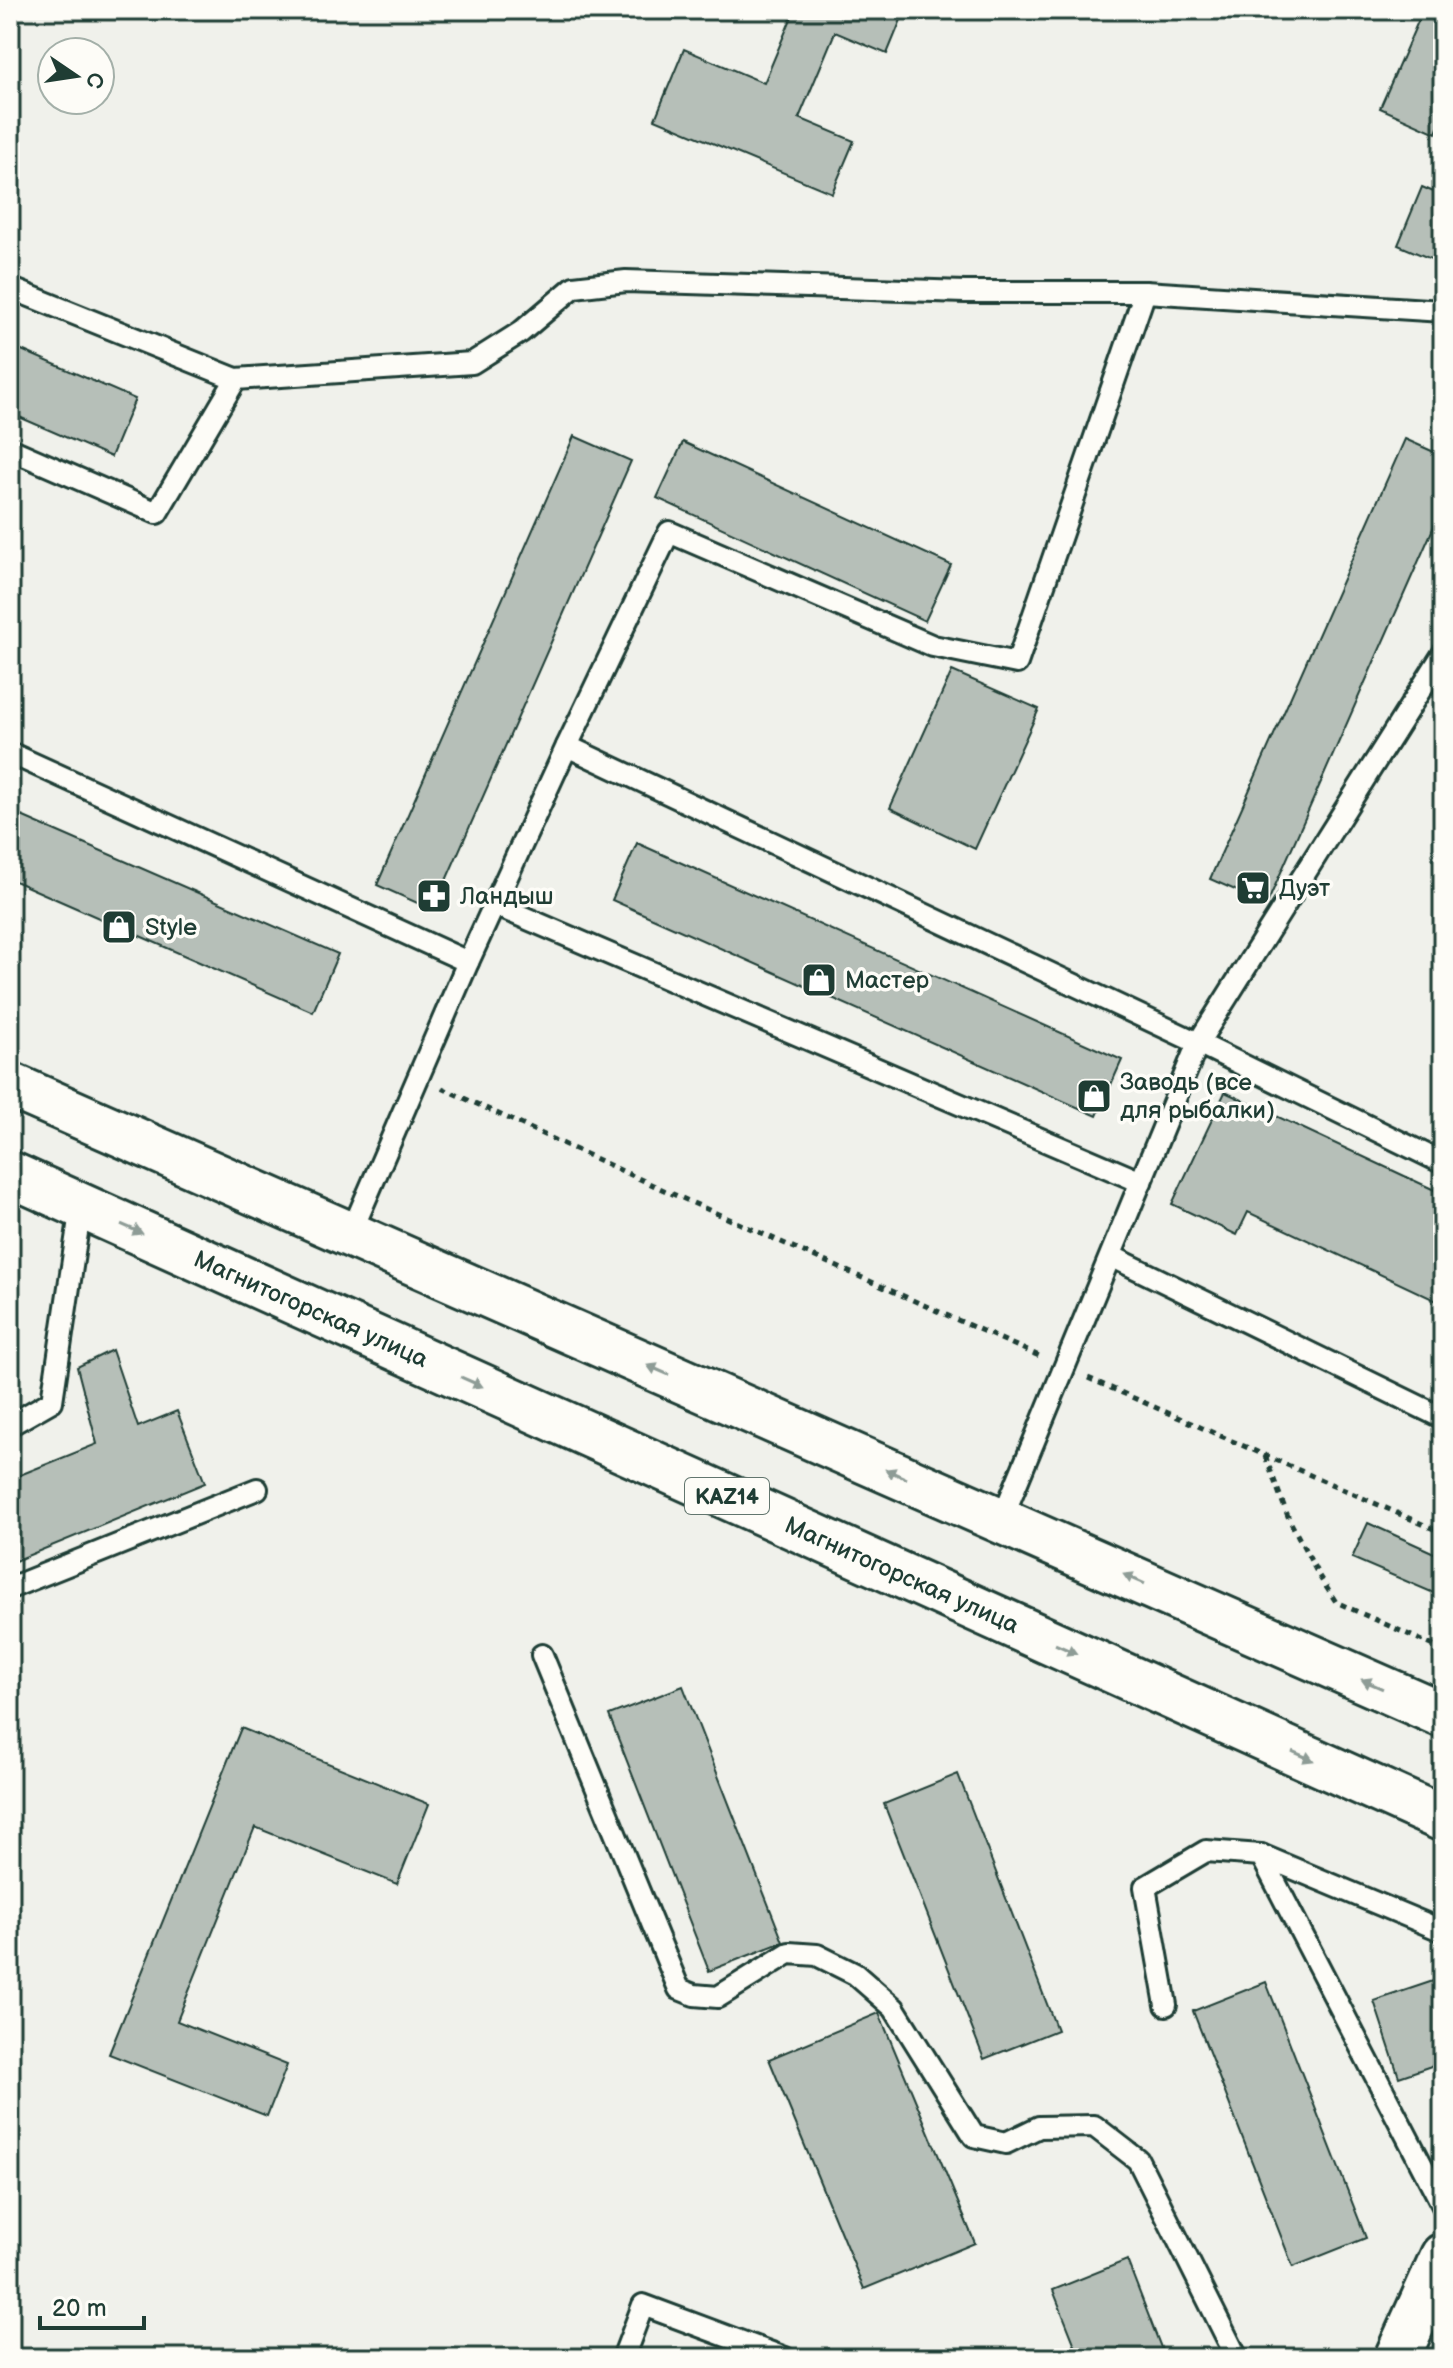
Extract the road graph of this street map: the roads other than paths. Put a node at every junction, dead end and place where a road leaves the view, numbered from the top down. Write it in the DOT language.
graph roads {
  1 [pos="10,288"];
  2 [pos="1145,292"];
  3 [pos="1443,311"];
  4 [pos="236,379"];
  5 [pos="10,449"];
  6 [pos="1443,654"];
  7 [pos="567,746"];
  8 [pos="10,753"];
  9 [pos="495,905"];
  10 [pos="468,962"];
  11 [pos="1198,1043"];
  12 [pos="10,1085"];
  13 [pos="1443,1163"];
  14 [pos="10,1174"];
  15 [pos="1141,1182"];
  16 [pos="81,1206"];
  17 [pos="350,1235"];
  18 [pos="1111,1256"];
  19 [pos="1443,1418"];
  20 [pos="10,1425"];
  21 [pos="257,1489"];
  22 [pos="1001,1521"];
  23 [pos="10,1588"];
  24 [pos="542,1655"];
  25 [pos="1443,1715"];
  26 [pos="1443,1819"];
  27 [pos="1261,1855"];
  28 [pos="1443,1931"];
  29 [pos="1166,2005"];
  30 [pos="1443,2206"];
  31 [pos="1443,2256"];
  32 [pos="623,2358"];
  33 [pos="785,2358"];
  34 [pos="1237,2358"];
  35 [pos="1397,2358"];
  1 -- 4 [label="lane"];
  2 -- 3 [label="lane"];
  2 -- 4 [label="lane"];
  2 -- 7 [label="lane"];
  4 -- 5 [label="lane"];
  6 -- 11 [label="lane"];
  7 -- 9 [label="lane"];
  7 -- 11 [label="lane"];
  8 -- 10 [label="lane"];
  9 -- 10 [label="lane"];
  9 -- 15 [label="lane"];
  10 -- 17 [label="lane"];
  11 -- 13 [label="lane"];
  11 -- 15 [label="lane"];
  12 -- 17 [label="main road"];
  14 -- 16 [label="main road, Магнитогорская улица / KAZ14"];
  15 -- 18 [label="lane"];
  16 -- 20 [label="lane"];
  16 -- 26 [label="main road, Магнитогорская улица / KAZ14, one-way"];
  22 -- 17 [label="main road, one-way"];
  18 -- 19 [label="lane"];
  18 -- 22 [label="lane"];
  21 -- 23 [label="lane"];
  25 -- 22 [label="main road, one-way"];
  24 -- 34 [label="lane"];
  27 -- 28 [label="lane"];
  27 -- 29 [label="lane"];
  27 -- 30 [label="lane"];
  31 -- 35 [label="main road"];
  32 -- 33 [label="lane"];
}
